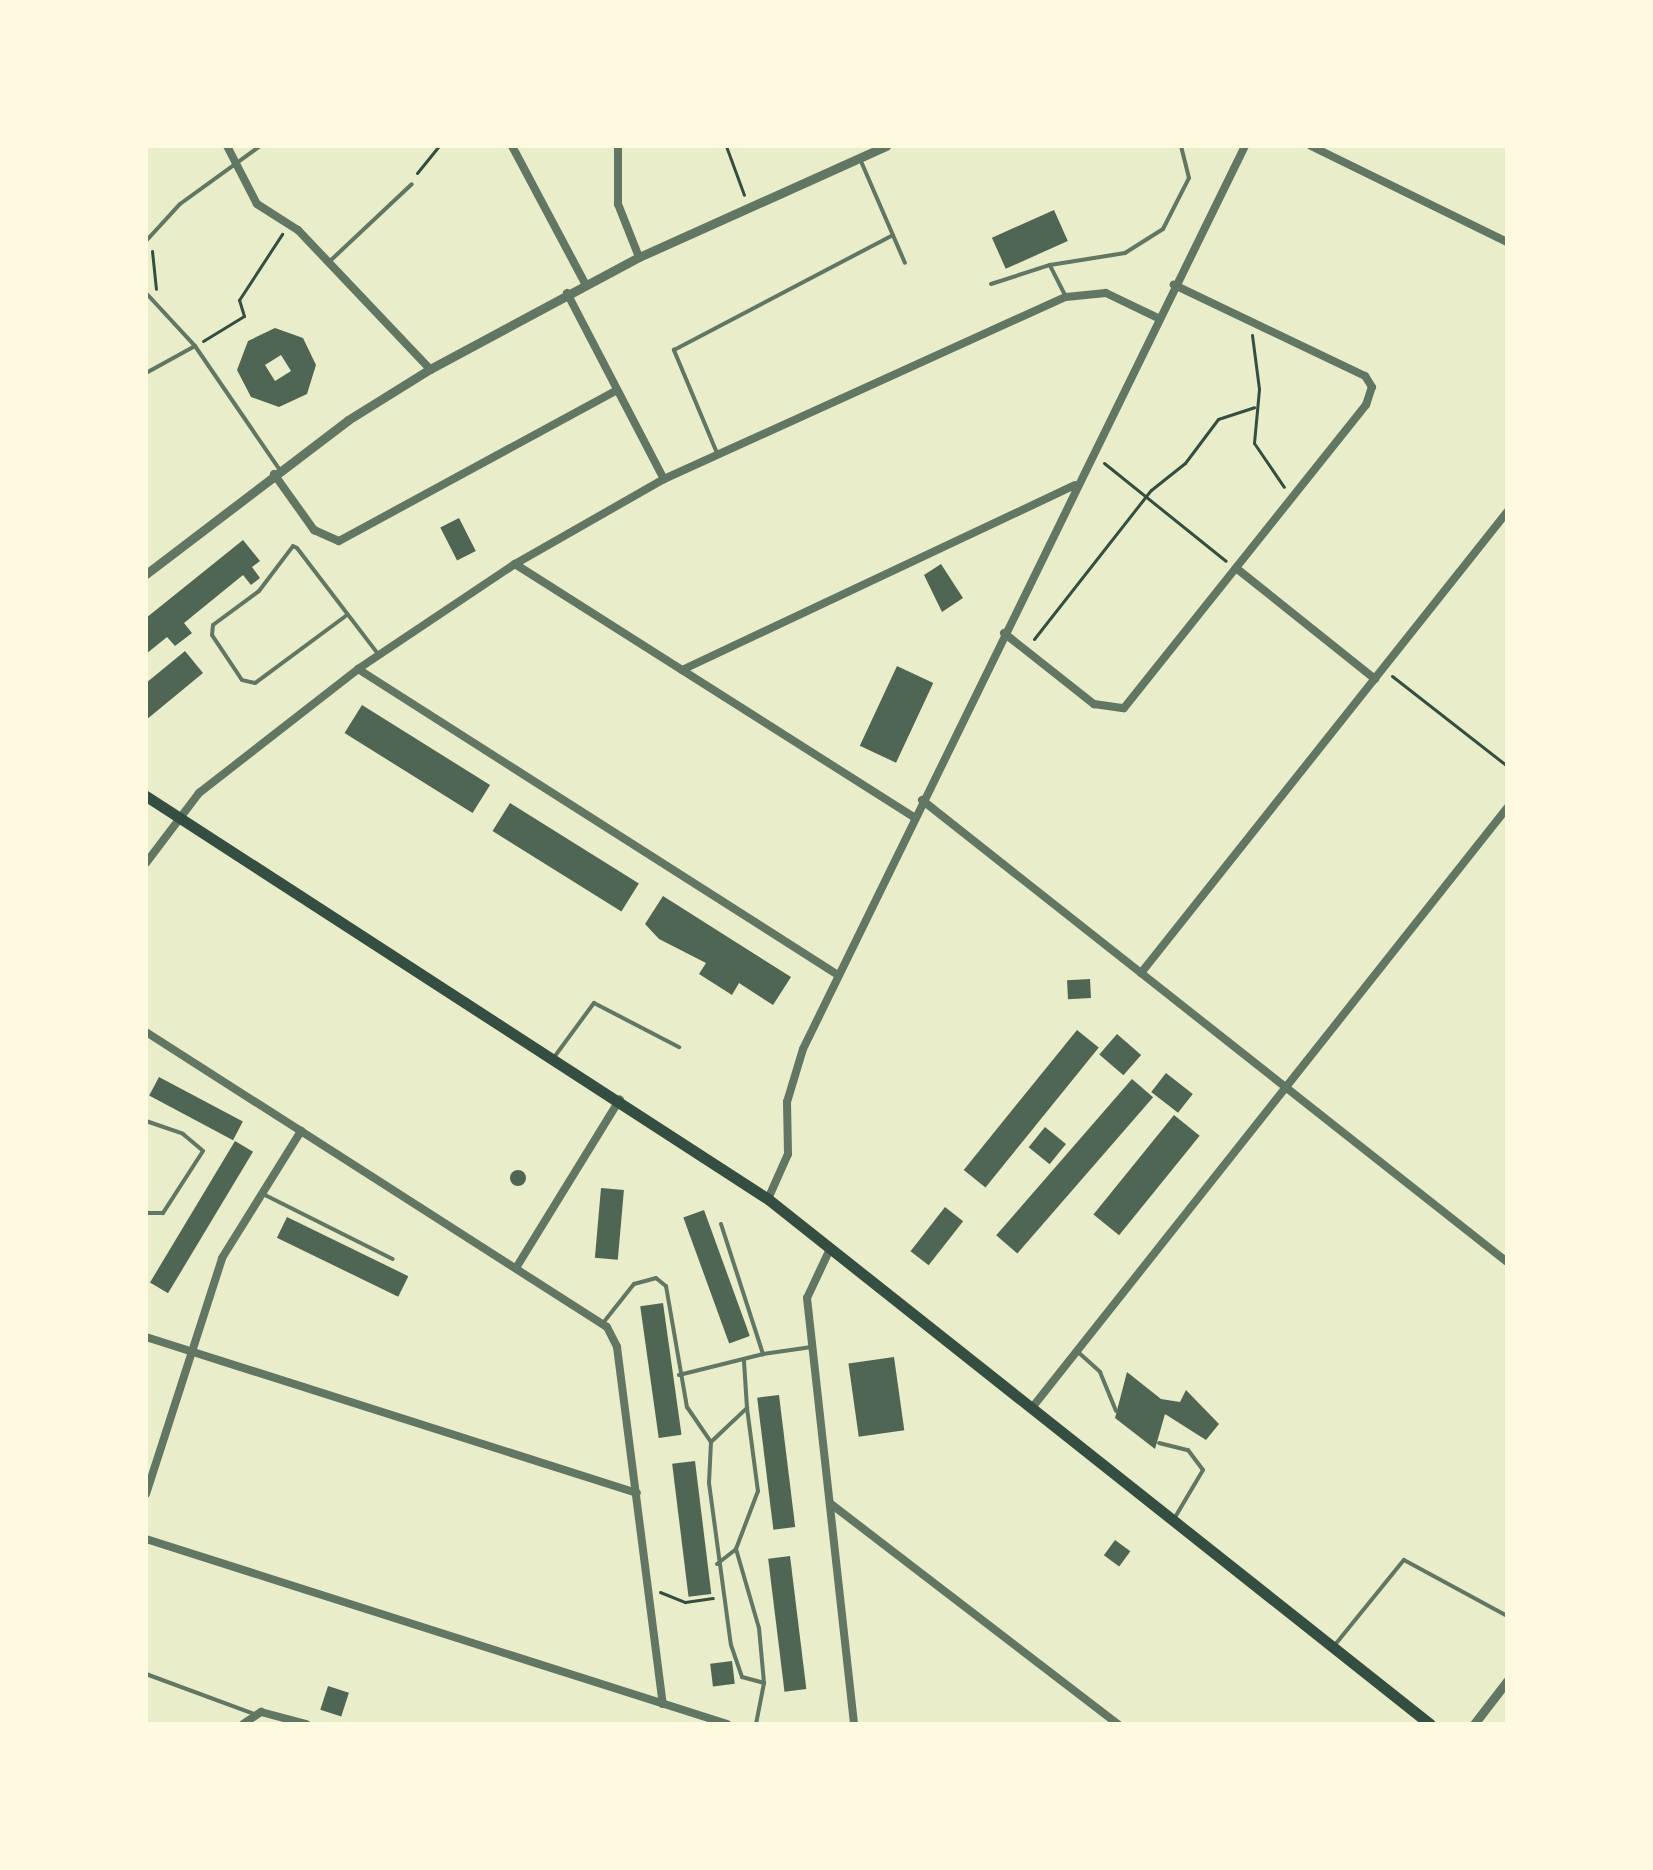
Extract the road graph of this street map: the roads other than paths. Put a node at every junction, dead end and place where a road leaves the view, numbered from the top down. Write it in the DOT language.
graph roads {
  1 [pos="227,146"];
  2 [pos="260,146"];
  3 [pos="512,146"];
  4 [pos="618,146"];
  5 [pos="886,146"];
  6 [pos="1181,146"];
  7 [pos="1245,146"];
  8 [pos="1311,146"];
  9 [pos="859,158"];
  10 [pos="234,169"];
  11 [pos="412,184"];
  12 [pos="893,235"];
  13 [pos="147,241"];
  14 [pos="1507,242"];
  15 [pos="639,257"];
  16 [pos="328,263"];
  17 [pos="905,263"];
  18 [pos="1050,265"];
  19 [pos="991,284"];
  20 [pos="586,285"];
  21 [pos="1174,285"];
  22 [pos="146,293"];
  23 [pos="567,293"];
  24 [pos="1066,297"];
  25 [pos="1158,318"];
  26 [pos="195,346"];
  27 [pos="430,369"];
  28 [pos="146,373"];
  29 [pos="615,391"];
  30 [pos="717,453"];
  31 [pos="277,472"];
  32 [pos="664,479"];
  33 [pos="1075,485"];
  34 [pos="1507,512"];
  35 [pos="515,564"];
  36 [pos="1236,568"];
  37 [pos="146,574"];
  38 [pos="347,615"];
  39 [pos="1004,633"];
  40 [pos="378,654"];
  41 [pos="358,669"];
  42 [pos="682,670"];
  43 [pos="1375,679"];
  44 [pos="146,796"];
  45 [pos="922,800"];
  46 [pos="1507,808"];
  47 [pos="177,816"];
  48 [pos="914,817"];
  49 [pos="146,863"];
  50 [pos="1141,973"];
  51 [pos="838,975"];
  52 [pos="146,1032"];
  53 [pos="679,1047"];
  54 [pos="553,1058"];
  55 [pos="1286,1088"];
  56 [pos="620,1099"];
  57 [pos="146,1121"];
  58 [pos="301,1131"];
  59 [pos="260,1193"];
  60 [pos="768,1199"];
  61 [pos="146,1213"];
  62 [pos="721,1224"];
  63 [pos="830,1249"];
  64 [pos="393,1259"];
  65 [pos="1507,1262"];
  66 [pos="516,1268"];
  67 [pos="603,1323"];
  68 [pos="146,1337"];
  69 [pos="813,1346"];
  70 [pos="191,1351"];
  71 [pos="1078,1352"];
  72 [pos="763,1354"];
  73 [pos="744,1361"];
  74 [pos="679,1375"];
  75 [pos="747,1408"];
  76 [pos="1031,1409"];
  77 [pos="1116,1411"];
  78 [pos="711,1442"];
  79 [pos="1159,1443"];
  80 [pos="637,1493"];
  81 [pos="146,1494"];
  82 [pos="831,1504"];
  83 [pos="1172,1521"];
  84 [pos="146,1539"];
  85 [pos="736,1549"];
  86 [pos="717,1564"];
  87 [pos="1507,1616"];
  88 [pos="1332,1648"];
  89 [pos="146,1674"];
  90 [pos="1507,1681"];
  91 [pos="764,1683"];
  92 [pos="663,1704"];
  93 [pos="254,1714"];
  94 [pos="243,1724"];
  95 [pos="306,1724"];
  96 [pos="727,1724"];
  97 [pos="756,1724"];
  98 [pos="854,1724"];
  99 [pos="1118,1724"];
  100 [pos="1430,1724"];
  101 [pos="1474,1724"];
  1 -- 10 [label="street"];
  2 -- 10 [label="lane"];
  3 -- 20 [label="street"];
  4 -- 15 [label="street"];
  5 -- 9 [label="street"];
  6 -- 18 [label="lane"];
  7 -- 21 [label="street"];
  8 -- 14 [label="street"];
  9 -- 12 [label="lane"];
  9 -- 15 [label="street"];
  10 -- 13 [label="lane"];
  10 -- 16 [label="street"];
  11 -- 16 [label="lane"];
  12 -- 17 [label="lane"];
  12 -- 30 [label="lane"];
  15 -- 20 [label="street"];
  16 -- 27 [label="street"];
  18 -- 19 [label="lane"];
  18 -- 24 [label="lane"];
  20 -- 23 [label="street"];
  21 -- 25 [label="street"];
  21 -- 36 [label="street"];
  22 -- 26 [label="lane"];
  23 -- 27 [label="street"];
  23 -- 29 [label="street"];
  24 -- 25 [label="street"];
  24 -- 30 [label="street"];
  25 -- 33 [label="street"];
  26 -- 28 [label="lane"];
  26 -- 31 [label="lane"];
  27 -- 31 [label="street"];
  29 -- 31 [label="street"];
  29 -- 32 [label="street"];
  30 -- 32 [label="street"];
  31 -- 37 [label="street"];
  32 -- 35 [label="street"];
  33 -- 39 [label="street"];
  33 -- 42 [label="street"];
  34 -- 43 [label="street"];
  35 -- 40 [label="street"];
  35 -- 42 [label="street"];
  36 -- 39 [label="street"];
  36 -- 43 [label="street"];
  38 -- 38 [label="lane"];
  38 -- 40 [label="lane"];
  39 -- 45 [label="street"];
  40 -- 41 [label="street"];
  41 -- 47 [label="street"];
  41 -- 51 [label="street"];
  42 -- 48 [label="street"];
  43 -- 50 [label="street"];
  44 -- 47 [label="main road"];
  45 -- 48 [label="street"];
  45 -- 50 [label="street"];
  46 -- 55 [label="street"];
  47 -- 49 [label="street"];
  47 -- 54 [label="main road"];
  48 -- 51 [label="street"];
  50 -- 55 [label="street"];
  51 -- 60 [label="street"];
  52 -- 58 [label="street"];
  53 -- 54 [label="lane"];
  54 -- 56 [label="main road"];
  55 -- 65 [label="street"];
  55 -- 71 [label="street"];
  56 -- 60 [label="main road"];
  56 -- 66 [label="street"];
  57 -- 61 [label="lane"];
  58 -- 59 [label="street"];
  58 -- 66 [label="street"];
  59 -- 64 [label="lane"];
  59 -- 70 [label="street"];
  60 -- 63 [label="main road"];
  62 -- 72 [label="lane"];
  63 -- 69 [label="street"];
  63 -- 76 [label="main road"];
  66 -- 67 [label="street"];
  67 -- 74 [label="lane"];
  67 -- 80 [label="street"];
  68 -- 70 [label="street"];
  69 -- 72 [label="lane"];
  69 -- 82 [label="street"];
  70 -- 80 [label="street"];
  70 -- 81 [label="street"];
  71 -- 76 [label="street"];
  71 -- 77 [label="lane"];
  72 -- 73 [label="lane"];
  73 -- 74 [label="lane"];
  73 -- 75 [label="lane"];
  74 -- 78 [label="lane"];
  75 -- 78 [label="lane"];
  75 -- 85 [label="lane"];
  76 -- 83 [label="main road"];
  78 -- 86 [label="lane"];
  79 -- 83 [label="lane"];
  80 -- 92 [label="street"];
  82 -- 98 [label="street"];
  82 -- 99 [label="street"];
  83 -- 88 [label="main road"];
  84 -- 92 [label="street"];
  85 -- 86 [label="lane"];
  85 -- 91 [label="lane"];
  86 -- 91 [label="lane"];
  87 -- 88 [label="lane"];
  88 -- 100 [label="main road"];
  89 -- 93 [label="lane"];
  90 -- 101 [label="street"];
  91 -- 97 [label="lane"];
  92 -- 96 [label="street"];
  93 -- 94 [label="street"];
  93 -- 95 [label="street"];
}
